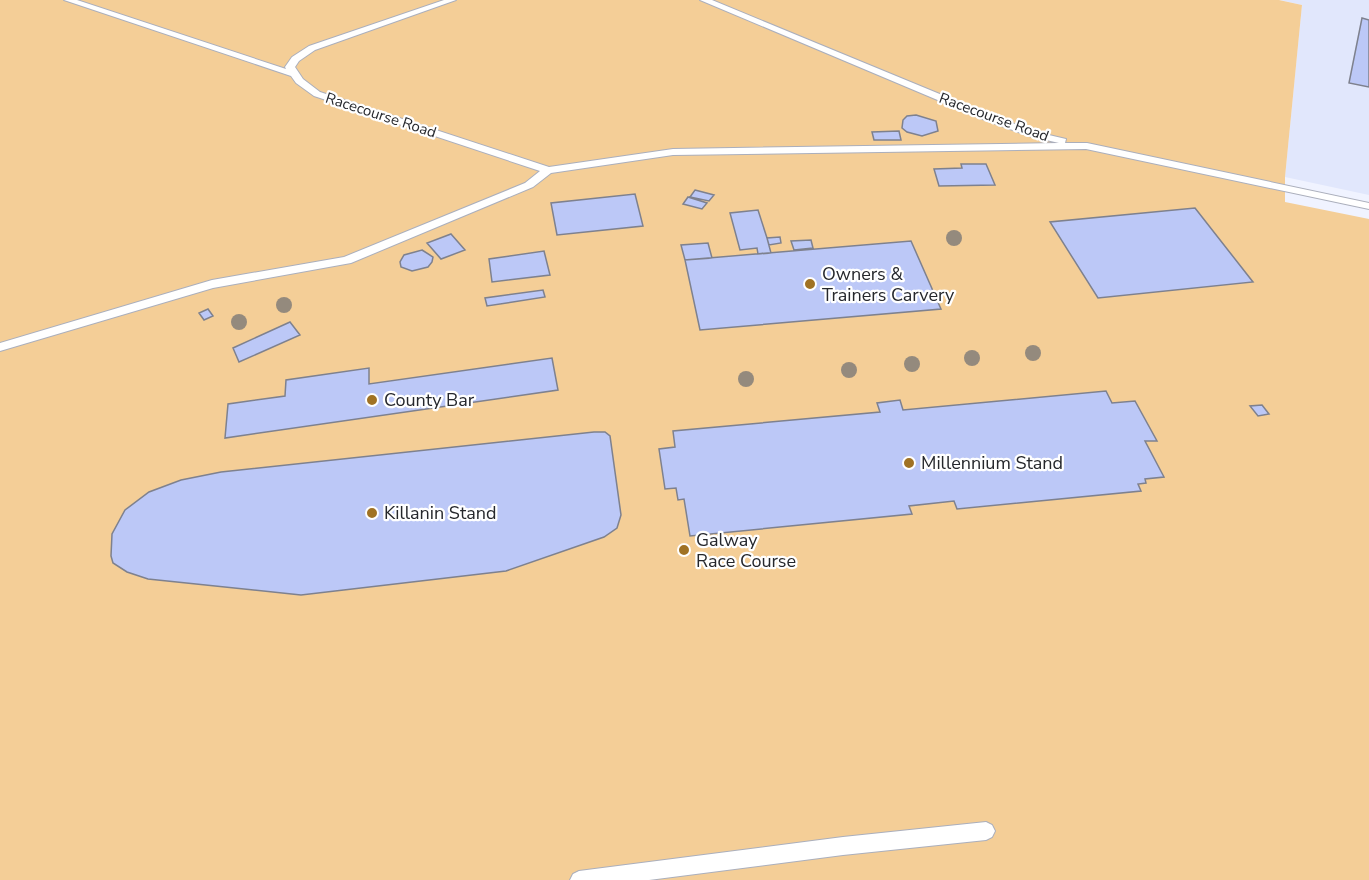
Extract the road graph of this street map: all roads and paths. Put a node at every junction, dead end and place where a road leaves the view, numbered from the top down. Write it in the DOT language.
graph roads {
  1 [pos="68,0"];
  2 [pos="452,0"];
  3 [pos="704,0"];
  4 [pos="293,74"];
  5 [pos="1087,146"];
  6 [pos="548,170"];
  7 [pos="1369,206"];
  8 [pos="0,347"];
  9 [pos="986,831"];
  10 [pos="579,880"];
  1 -- 4 [label="lane"];
  2 -- 4 [label="lane"];
  3 -- 5 [label="lane, Racecourse Road"];
  4 -- 6 [label="lane, Racecourse Road"];
  5 -- 6 [label="lane"];
  5 -- 7 [label="lane, Racecourse Road"];
  6 -- 8 [label="lane"];
  9 -- 10 [label="lane"];
}
